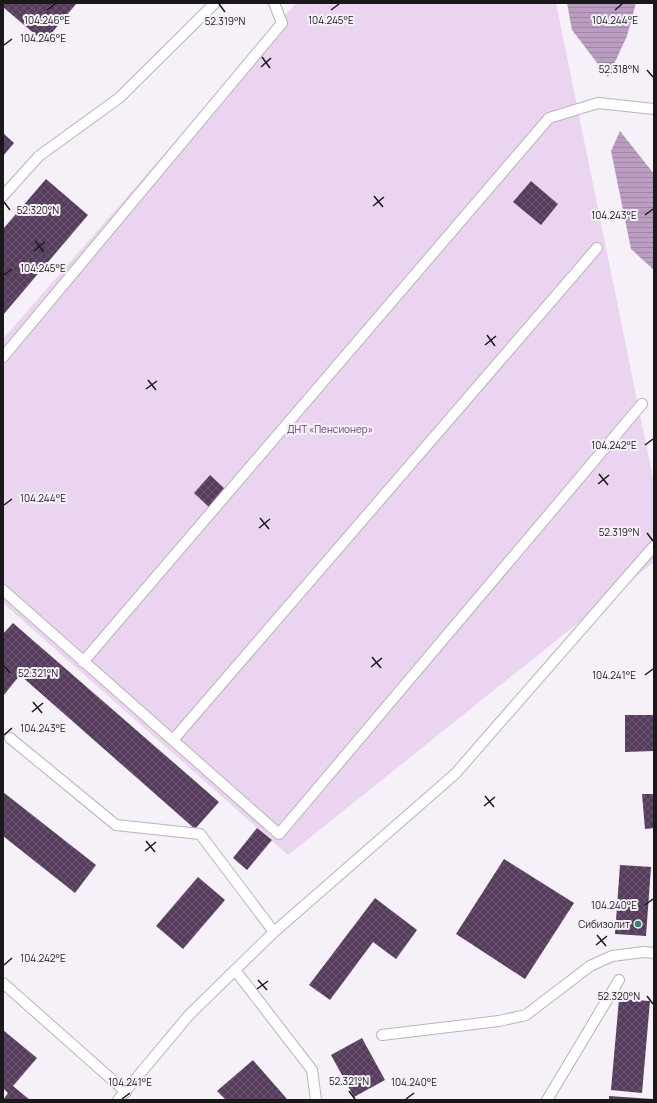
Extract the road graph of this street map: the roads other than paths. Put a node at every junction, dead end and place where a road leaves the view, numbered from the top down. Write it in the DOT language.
graph roads {
  1 [pos="215,3"];
  2 [pos="274,3"];
  3 [pos="654,109"];
  4 [pos="3,196"];
  5 [pos="597,248"];
  6 [pos="3,357"];
  7 [pos="642,404"];
  8 [pos="654,546"];
  9 [pos="3,590"];
  10 [pos="84,662"];
  11 [pos="10,738"];
  12 [pos="173,740"];
  13 [pos="274,932"];
  14 [pos="654,953"];
  15 [pos="235,970"];
  16 [pos="619,980"];
  17 [pos="3,983"];
  18 [pos="382,1035"];
  19 [pos="126,1092"];
  20 [pos="118,1100"];
  21 [pos="316,1100"];
  22 [pos="547,1100"];
  1 -- 4 [label="lane"];
  2 -- 6 [label="lane"];
  3 -- 10 [label="lane"];
  5 -- 12 [label="lane"];
  7 -- 12 [label="lane"];
  8 -- 13 [label="lane"];
  9 -- 10 [label="lane"];
  10 -- 12 [label="lane"];
  11 -- 13 [label="lane"];
  13 -- 15 [label="lane"];
  14 -- 18 [label="lane"];
  15 -- 19 [label="lane"];
  15 -- 21 [label="lane"];
  16 -- 22 [label="lane"];
  17 -- 19 [label="lane"];
  19 -- 20 [label="lane"];
}
